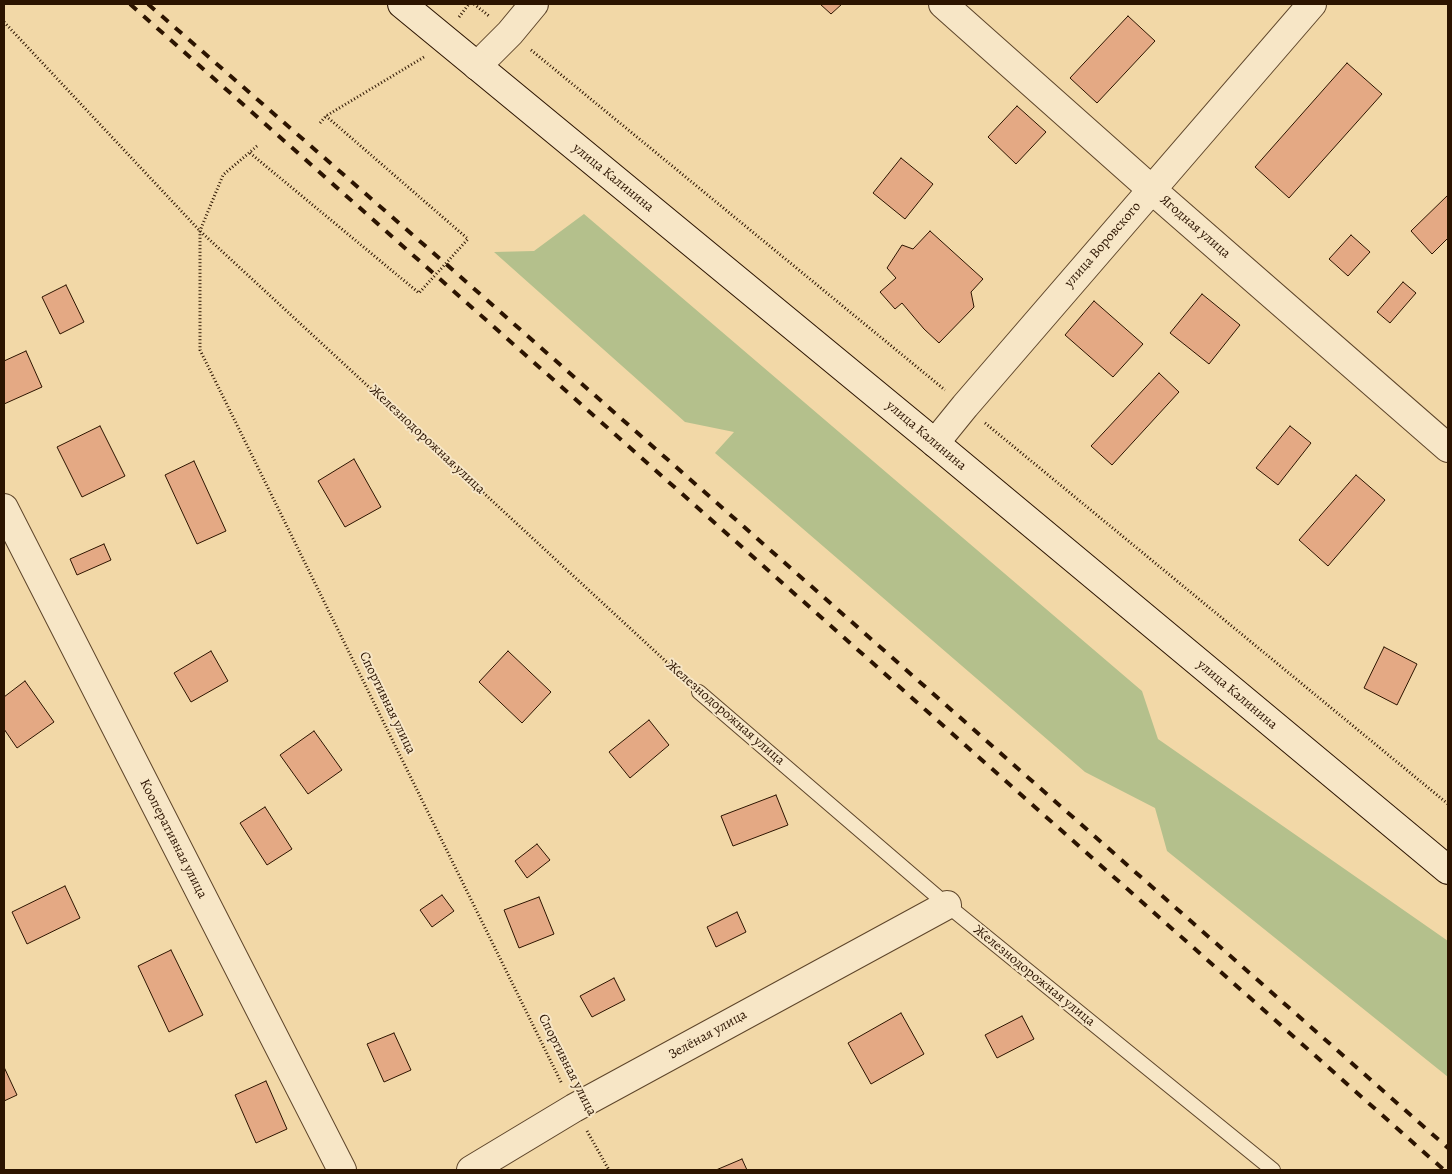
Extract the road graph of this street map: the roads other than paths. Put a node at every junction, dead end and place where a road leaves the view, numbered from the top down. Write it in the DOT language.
graph roads {
  1 [pos="402,4"];
  2 [pos="534,4"];
  3 [pos="943,4"];
  4 [pos="1312,4"];
  5 [pos="477,66"];
  6 [pos="1151,189"];
  7 [pos="935,443"];
  8 [pos="1448,448"];
  9 [pos="4,508"];
  10 [pos="699,692"];
  11 [pos="1448,870"];
  12 [pos="947,905"];
  13 [pos="342,1170"];
  14 [pos="471,1170"];
  15 [pos="1273,1170"];
  1 -- 5 [label="street, улица Калинина"];
  2 -- 5 [label="street"];
  3 -- 6 [label="street, Ягодная улица"];
  4 -- 6 [label="street, улица Воровского"];
  5 -- 7 [label="street, улица Калинина"];
  6 -- 7 [label="street, улица Воровского"];
  6 -- 8 [label="street, Ягодная улица"];
  7 -- 11 [label="street, улица Калинина"];
  9 -- 13 [label="street, Кооперативная улица"];
  10 -- 12 [label="lane, Железнодорожная улица"];
  12 -- 14 [label="street, Зелёная улица"];
  12 -- 15 [label="lane, Железнодорожная улица"];
}
